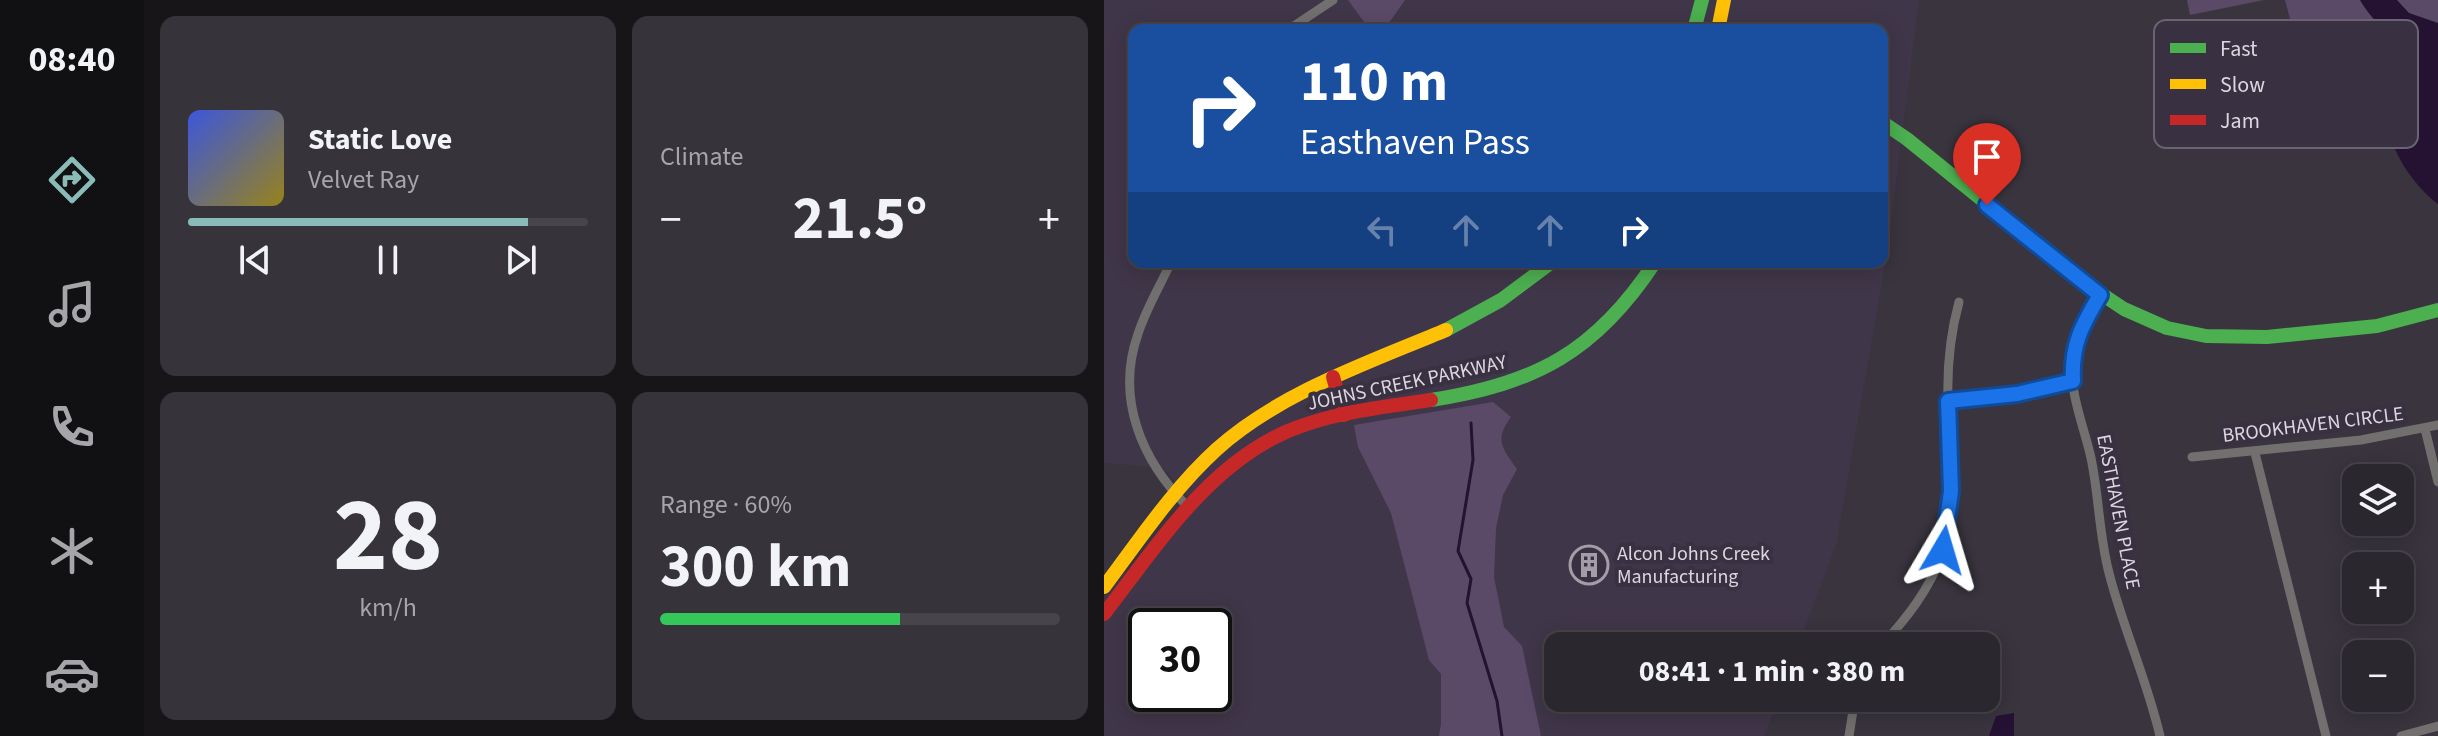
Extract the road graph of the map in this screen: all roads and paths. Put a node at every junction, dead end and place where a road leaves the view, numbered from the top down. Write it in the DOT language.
graph roads {
  1 [pos="1333,0"];
  2 [pos="1702,0"];
  3 [pos="1724,0"];
  4 [pos="1297,24"];
  5 [pos="1696,24"];
  6 [pos="1719,24"];
  7 [pos="1888,126"];
  8 [pos="1168,268"];
  9 [pos="1544,268"];
  10 [pos="1651,268"];
  11 [pos="2100,295"];
  12 [pos="1959,302"];
  13 [pos="2438,310"];
  14 [pos="1333,377"];
  15 [pos="2073,381"];
  16 [pos="1948,401"];
  17 [pos="1344,415"];
  18 [pos="2438,425"];
  19 [pos="2425,429"];
  20 [pos="2255,453"];
  21 [pos="2192,457"];
  22 [pos="2438,482"];
  23 [pos="1174,493"];
  24 [pos="1188,507"];
  25 [pos="1104,587"];
  26 [pos="1104,614"];
  27 [pos="1893,632"];
  28 [pos="1853,712"];
  29 [pos="2438,726"];
  30 [pos="1849,736"];
  31 [pos="2160,736"];
  32 [pos="2326,736"];
  33 [pos="2401,736"];
  1 -- 4 [label="street"];
  2 -- 5 [label="street"];
  3 -- 6 [label="street"];
  7 -- 11 [label="street"];
  8 -- 23 [label="street"];
  9 -- 14 [label="street, JOHNS CREEK PARKWAY"];
  10 -- 17 [label="street, JOHNS CREEK PARKWAY"];
  11 -- 13 [label="street"];
  11 -- 15 [label="street, EASTHAVEN PLACE"];
  12 -- 16 [label="street"];
  14 -- 17 [label="street"];
  14 -- 23 [label="street, JOHNS CREEK PARKWAY"];
  15 -- 16 [label="street"];
  15 -- 31 [label="street, EASTHAVEN PLACE"];
  16 -- 27 [label="street"];
  17 -- 24 [label="street, JOHNS CREEK PARKWAY"];
  18 -- 19 [label="street, BROOKHAVEN CIRCLE"];
  19 -- 20 [label="street, BROOKHAVEN CIRCLE"];
  19 -- 22 [label="street"];
  20 -- 21 [label="street, BROOKHAVEN CIRCLE"];
  20 -- 32 [label="street"];
  23 -- 24 [label="street"];
  23 -- 25 [label="street, JOHNS CREEK PARKWAY"];
  24 -- 26 [label="street, JOHNS CREEK PARKWAY"];
  28 -- 30 [label="street"];
  29 -- 33 [label="street"];
}
